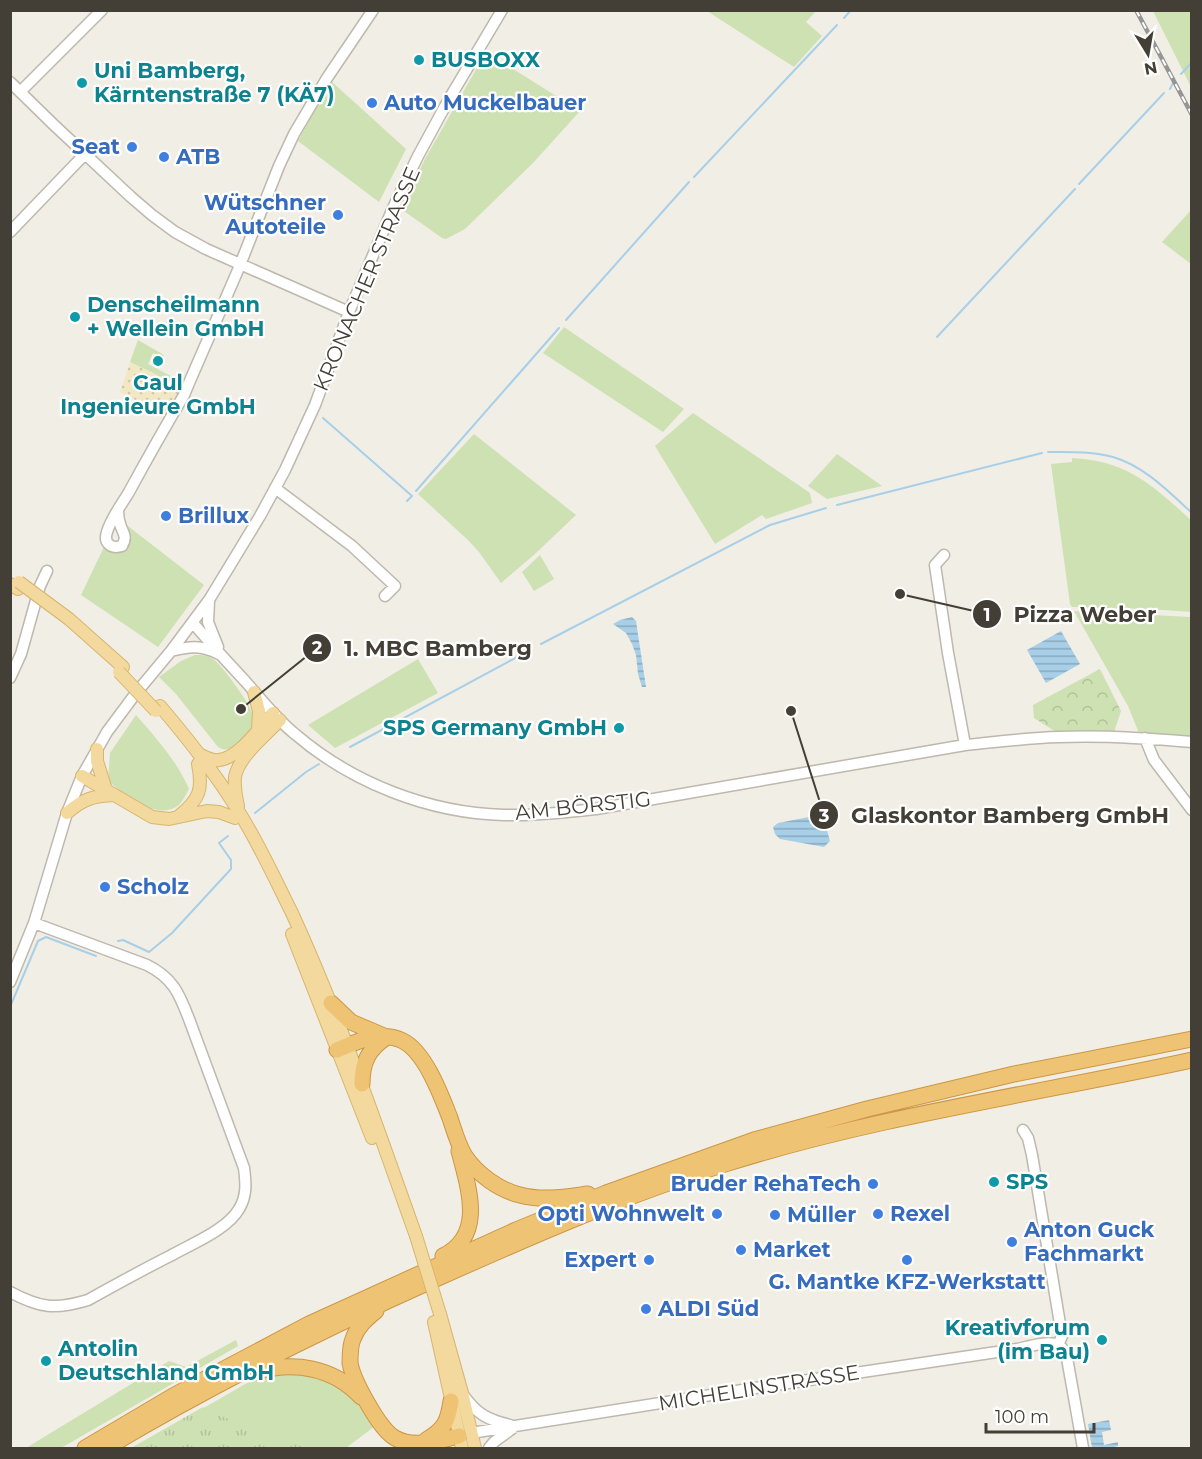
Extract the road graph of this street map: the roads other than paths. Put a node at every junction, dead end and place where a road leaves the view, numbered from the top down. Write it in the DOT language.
graph roads {
  1 [pos="102,10"];
  2 [pos="373,10"];
  3 [pos="502,10"];
  4 [pos="10,82"];
  5 [pos="20,92"];
  6 [pos="85,154"];
  7 [pos="10,232"];
  8 [pos="240,263"];
  9 [pos="349,312"];
  10 [pos="275,488"];
  11 [pos="118,511"];
  12 [pos="944,555"];
  13 [pos="47,571"];
  14 [pos="15,583"];
  15 [pos="385,596"];
  16 [pos="209,600"];
  17 [pos="193,623"];
  18 [pos="171,651"];
  19 [pos="222,656"];
  20 [pos="10,678"];
  21 [pos="254,692"];
  22 [pos="276,716"];
  23 [pos="258,730"];
  24 [pos="1145,738"];
  25 [pos="1191,742"];
  26 [pos="965,745"];
  27 [pos="97,748"];
  28 [pos="199,759"];
  29 [pos="82,776"];
  30 [pos="110,793"];
  31 [pos="1191,810"];
  32 [pos="67,813"];
  33 [pos="236,814"];
  34 [pos="178,816"];
  35 [pos="34,923"];
  36 [pos="10,982"];
  37 [pos="331,1003"];
  38 [pos="387,1037"];
  39 [pos="1191,1039"];
  40 [pos="342,1048"];
  41 [pos="1191,1060"];
  42 [pos="362,1084"];
  43 [pos="1023,1130"];
  44 [pos="456,1136"];
  45 [pos="606,1193"];
  46 [pos="412,1237"];
  47 [pos="414,1276"];
  48 [pos="10,1292"];
  49 [pos="404,1293"];
  50 [pos="1059,1345"];
  51 [pos="219,1384"];
  52 [pos="456,1397"];
  53 [pos="369,1406"];
  54 [pos="516,1426"];
  55 [pos="464,1439"];
  56 [pos="426,1442"];
  57 [pos="85,1449"];
  58 [pos="106,1449"];
  59 [pos="446,1449"];
  60 [pos="475,1449"];
  61 [pos="489,1449"];
  62 [pos="1083,1449"];
  1 -- 5 [label="street"];
  2 -- 8 [label="street"];
  3 -- 9 [label="street, KRONACHER STRASSE"];
  4 -- 5 [label="street"];
  5 -- 6 [label="street"];
  6 -- 7 [label="street"];
  6 -- 8 [label="street"];
  8 -- 9 [label="street"];
  8 -- 11 [label="street"];
  9 -- 10 [label="street, KRONACHER STRASSE"];
  10 -- 15 [label="street"];
  10 -- 16 [label="street, KRONACHER STRASSE"];
  12 -- 26 [label="street"];
  13 -- 20 [label="street"];
  14 -- 28 [label="main road"];
  16 -- 17 [label="street, KRONACHER STRASSE"];
  16 -- 19 [label="street"];
  17 -- 18 [label="street, KRONACHER STRASSE"];
  17 -- 19 [label="street, AM BÖRSTIG"];
  18 -- 19 [label="street"];
  18 -- 27 [label="street, KRONACHER STRASSE"];
  19 -- 21 [label="street, AM BÖRSTIG"];
  21 -- 22 [label="street, AM BÖRSTIG"];
  21 -- 23 [label="main road"];
  22 -- 23 [label="main road"];
  22 -- 26 [label="street, AM BÖRSTIG"];
  22 -- 33 [label="main road"];
  23 -- 28 [label="main road"];
  24 -- 25 [label="street, AM BÖRSTIG"];
  24 -- 26 [label="street, AM BÖRSTIG"];
  24 -- 31 [label="street"];
  27 -- 29 [label="street, KRONACHER STRASSE"];
  27 -- 30 [label="main road"];
  28 -- 33 [label="main road"];
  28 -- 34 [label="main road"];
  29 -- 30 [label="main road"];
  29 -- 32 [label="street, KRONACHER STRASSE"];
  30 -- 32 [label="main road"];
  30 -- 34 [label="main road"];
  32 -- 35 [label="street, KRONACHER STRASSE"];
  33 -- 34 [label="main road"];
  33 -- 37 [label="main road"];
  33 -- 40 [label="main road"];
  35 -- 36 [label="street, KRONACHER STRASSE"];
  35 -- 48 [label="street"];
  37 -- 38 [label="highway"];
  37 -- 40 [label="main road"];
  38 -- 40 [label="highway"];
  38 -- 42 [label="highway"];
  38 -- 44 [label="highway"];
  39 -- 45 [label="highway"];
  40 -- 42 [label="main road"];
  40 -- 46 [label="main road"];
  41 -- 49 [label="highway"];
  42 -- 46 [label="main road"];
  43 -- 50 [label="street"];
  44 -- 45 [label="highway"];
  44 -- 47 [label="highway"];
  45 -- 47 [label="highway"];
  46 -- 52 [label="main road"];
  47 -- 57 [label="highway"];
  49 -- 51 [label="highway"];
  49 -- 53 [label="highway"];
  50 -- 54 [label="street, MICHELINSTRASSE"];
  50 -- 62 [label="street"];
  51 -- 53 [label="highway"];
  51 -- 58 [label="highway"];
  52 -- 54 [label="street"];
  52 -- 55 [label="main road"];
  52 -- 56 [label="highway"];
  53 -- 56 [label="highway"];
  54 -- 55 [label="street, MICHELINSTRASSE"];
  54 -- 61 [label="street"];
  55 -- 56 [label="highway"];
  55 -- 60 [label="main road"];
  56 -- 59 [label="highway"];
}
